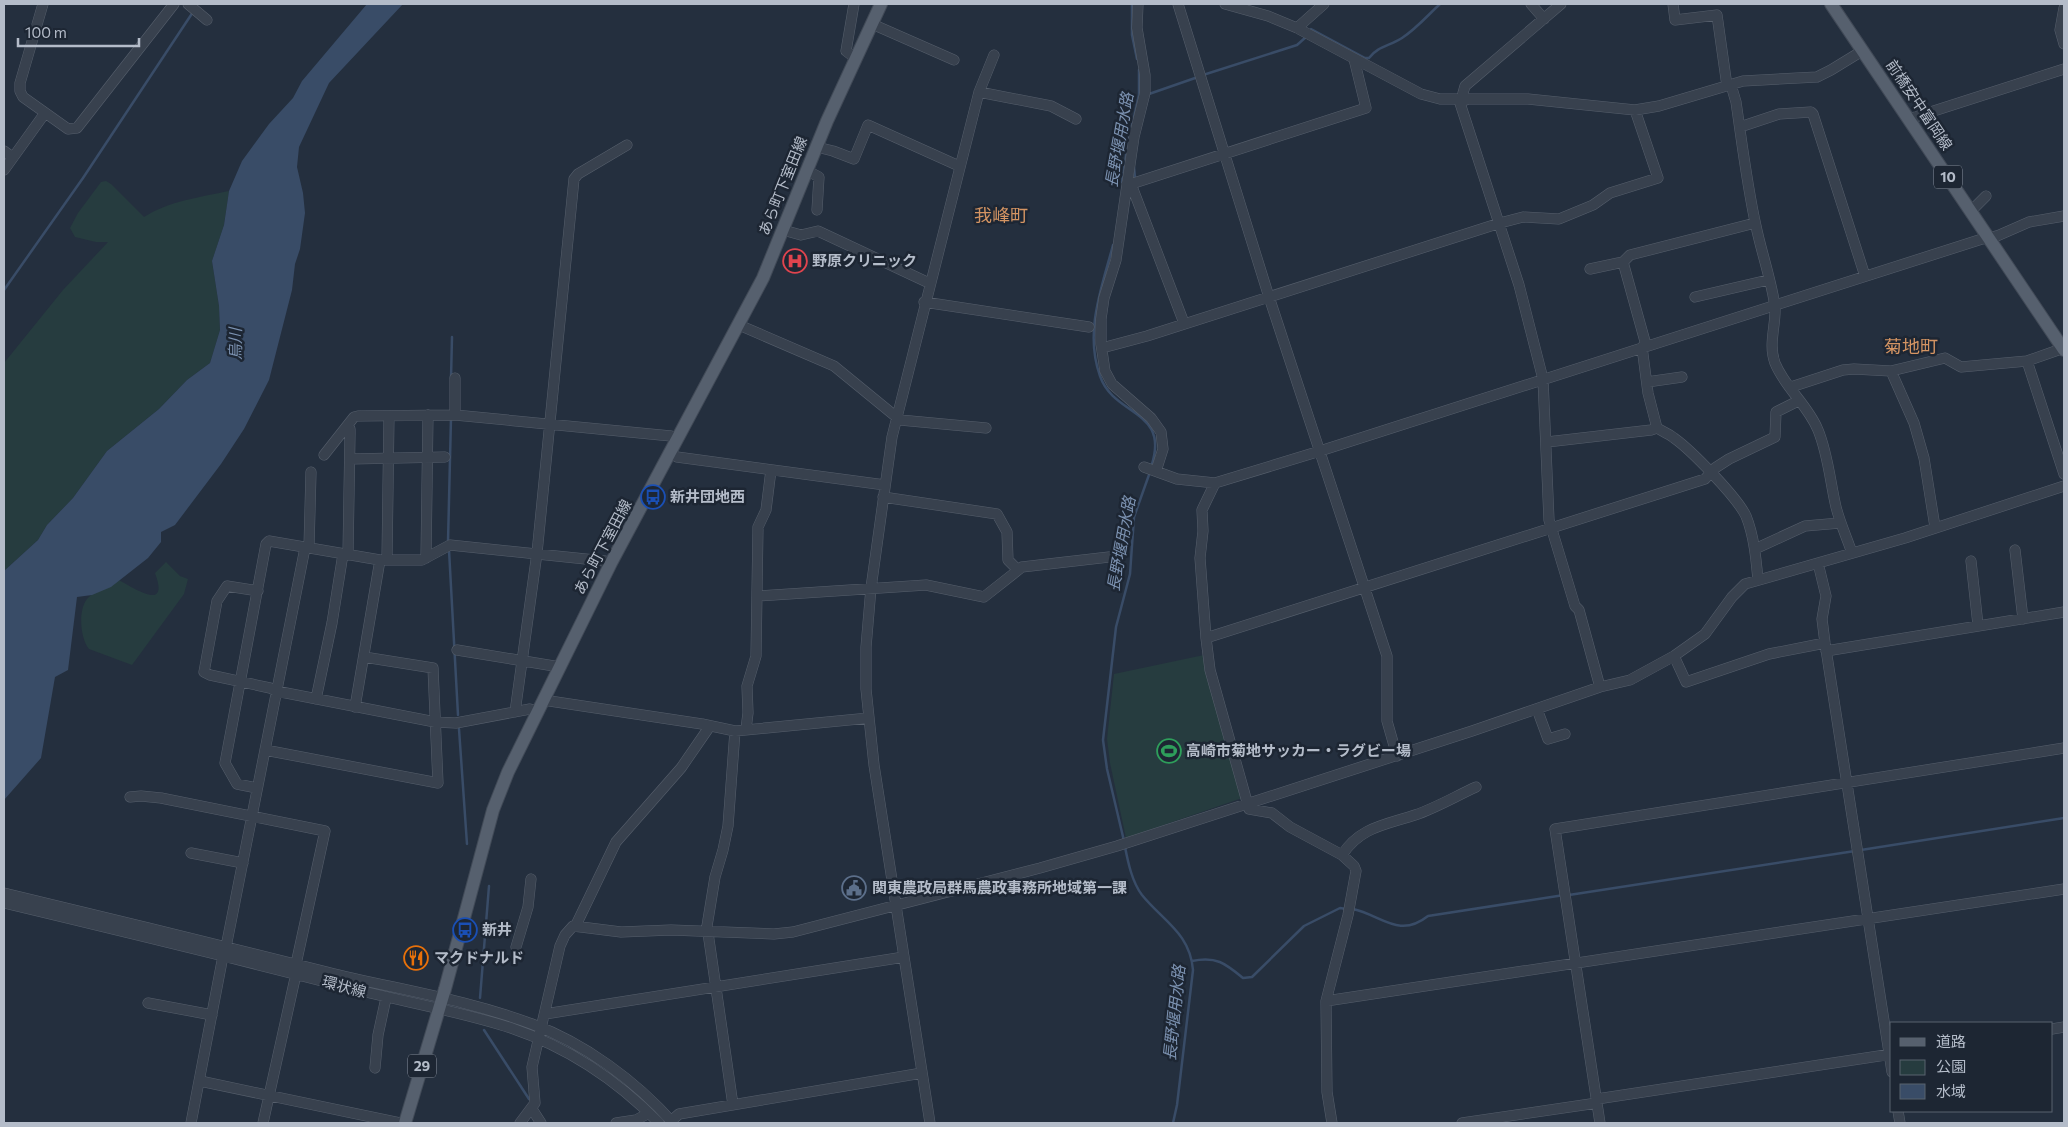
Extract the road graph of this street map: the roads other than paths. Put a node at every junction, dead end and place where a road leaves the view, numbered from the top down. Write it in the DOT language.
graph roads {
  1 [pos="43,4"];
  2 [pos="174,4"];
  3 [pos="188,4"];
  4 [pos="854,4"];
  5 [pos="881,4"];
  6 [pos="1138,4"];
  7 [pos="1178,4"];
  8 [pos="1225,4"];
  9 [pos="1324,4"];
  10 [pos="1531,4"];
  11 [pos="1561,4"];
  12 [pos="1673,4"];
  13 [pos="1831,4"];
  14 [pos="2064,8"];
  15 [pos="1544,19"];
  16 [pos="207,20"];
  17 [pos="872,24"];
  18 [pos="1297,28"];
  19 [pos="2064,44"];
  20 [pos="1862,51"];
  21 [pos="994,55"];
  22 [pos="855,58"];
  23 [pos="1354,59"];
  24 [pos="954,60"];
  25 [pos="2064,69"];
  26 [pos="1729,86"];
  27 [pos="979,92"];
  28 [pos="1462,100"];
  29 [pos="1635,110"];
  30 [pos="45,113"];
  31 [pos="1076,119"];
  32 [pos="1910,120"];
  33 [pos="1740,127"];
  34 [pos="628,145"];
  35 [pos="817,147"];
  36 [pos="1225,153"];
  37 [pos="8,154"];
  38 [pos="959,166"];
  39 [pos="4,170"];
  40 [pos="808,171"];
  41 [pos="1129,183"];
  42 [pos="1986,196"];
  43 [pos="816,210"];
  44 [pos="1971,210"];
  45 [pos="2064,216"];
  46 [pos="1500,223"];
  47 [pos="1755,223"];
  48 [pos="783,230"];
  49 [pos="1989,237"];
  50 [pos="1623,262"];
  51 [pos="1590,269"];
  52 [pos="1865,276"];
  53 [pos="1768,280"];
  54 [pos="929,283"];
  55 [pos="1269,297"];
  56 [pos="1695,297"];
  57 [pos="924,302"];
  58 [pos="1774,306"];
  59 [pos="1184,323"];
  60 [pos="739,324"];
  61 [pos="1089,326"];
  62 [pos="1644,346"];
  63 [pos="1102,348"];
  64 [pos="2064,349"];
  65 [pos="2027,361"];
  66 [pos="1891,371"];
  67 [pos="1682,377"];
  68 [pos="455,378"];
  69 [pos="1543,378"];
  70 [pos="1647,382"];
  71 [pos="1791,387"];
  72 [pos="1798,401"];
  73 [pos="428,415"];
  74 [pos="455,415"];
  75 [pos="389,416"];
  76 [pos="896,418"];
  77 [pos="550,424"];
  78 [pos="347,426"];
  79 [pos="986,428"];
  80 [pos="1657,428"];
  81 [pos="677,438"];
  82 [pos="1547,442"];
  83 [pos="1320,451"];
  84 [pos="670,453"];
  85 [pos="324,455"];
  86 [pos="445,457"];
  87 [pos="427,458"];
  88 [pos="388,459"];
  89 [pos="350,460"];
  90 [pos="771,470"];
  91 [pos="311,472"];
  92 [pos="1711,474"];
  93 [pos="2064,474"];
  94 [pos="1216,483"];
  95 [pos="885,485"];
  96 [pos="2064,486"];
  97 [pos="883,497"];
  98 [pos="1840,523"];
  99 [pos="1936,527"];
  100 [pos="1551,528"];
  101 [pos="307,548"];
  102 [pos="1755,549"];
  103 [pos="2015,550"];
  104 [pos="537,553"];
  105 [pos="1852,553"];
  106 [pos="346,554"];
  107 [pos="1109,557"];
  108 [pos="426,558"];
  109 [pos="384,560"];
  110 [pos="1971,561"];
  111 [pos="1818,562"];
  112 [pos="611,563"];
  113 [pos="1018,570"];
  114 [pos="1758,580"];
  115 [pos="870,588"];
  116 [pos="1364,588"];
  117 [pos="258,592"];
  118 [pos="757,596"];
  119 [pos="2064,612"];
  120 [pos="2023,618"];
  121 [pos="1978,625"];
  122 [pos="1206,638"];
  123 [pos="1826,647"];
  124 [pos="457,650"];
  125 [pos="1674,656"];
  126 [pos="364,657"];
  127 [pos="522,660"];
  128 [pos="560,667"];
  129 [pos="241,682"];
  130 [pos="1600,687"];
  131 [pos="276,691"];
  132 [pos="316,699"];
  133 [pos="540,706"];
  134 [pos="355,707"];
  135 [pos="1537,709"];
  136 [pos="514,712"];
  137 [pos="869,718"];
  138 [pos="435,722"];
  139 [pos="710,726"];
  140 [pos="746,730"];
  141 [pos="735,731"];
  142 [pos="1565,734"];
  143 [pos="2064,748"];
  144 [pos="265,750"];
  145 [pos="1396,756"];
  146 [pos="1847,784"];
  147 [pos="1476,787"];
  148 [pos="258,788"];
  149 [pos="130,797"];
  150 [pos="1248,802"];
  151 [pos="252,816"];
  152 [pos="191,854"];
  153 [pos="1342,855"];
  154 [pos="243,863"];
  155 [pos="531,879"];
  156 [pos="2064,889"];
  157 [pos="4,893"];
  158 [pos="4,903"];
  159 [pos="896,905"];
  160 [pos="50,909"];
  161 [pos="1868,918"];
  162 [pos="576,925"];
  163 [pos="707,932"];
  164 [pos="516,947"];
  165 [pos="225,952"];
  166 [pos="904,957"];
  167 [pos="1576,964"];
  168 [pos="296,969"];
  169 [pos="716,988"];
  170 [pos="386,998"];
  171 [pos="1326,1001"];
  172 [pos="148,1003"];
  173 [pos="440,1003"];
  174 [pos="545,1014"];
  175 [pos="212,1015"];
  176 [pos="541,1028"];
  177 [pos="539,1040"];
  178 [pos="1890,1055"];
  179 [pos="375,1068"];
  180 [pos="922,1073"];
  181 [pos="200,1081"];
  182 [pos="269,1096"];
  183 [pos="1597,1101"];
  184 [pos="733,1105"];
  185 [pos="532,1109"];
  186 [pos="649,1113"];
  187 [pos="672,1122"];
  188 [pos="192,1123"];
  189 [pos="263,1123"];
  190 [pos="400,1123"];
  191 [pos="405,1123"];
  192 [pos="520,1123"];
  193 [pos="541,1123"];
  194 [pos="616,1123"];
  195 [pos="659,1123"];
  196 [pos="930,1123"];
  197 [pos="1332,1123"];
  198 [pos="1462,1123"];
  199 [pos="1600,1123"];
  1 -- 30 [label="street"];
  2 -- 30 [label="street"];
  3 -- 16 [label="street"];
  4 -- 22 [label="street"];
  5 -- 17 [label="main road, あら町下室田線 / 29"];
  6 -- 41 [label="street"];
  7 -- 36 [label="street"];
  8 -- 18 [label="street"];
  9 -- 18 [label="street"];
  10 -- 15 [label="street"];
  11 -- 15 [label="street"];
  12 -- 26 [label="street"];
  13 -- 20 [label="main road, 前橋安中富岡線 / 10"];
  14 -- 19 [label="street"];
  15 -- 28 [label="street"];
  17 -- 22 [label="main road, あら町下室田線 / 29"];
  17 -- 24 [label="street"];
  18 -- 23 [label="street"];
  20 -- 26 [label="street"];
  20 -- 32 [label="main road, 前橋安中富岡線 / 10"];
  21 -- 27 [label="street"];
  22 -- 35 [label="main road, あら町下室田線 / 29"];
  23 -- 28 [label="street"];
  23 -- 36 [label="street"];
  25 -- 32 [label="street"];
  26 -- 29 [label="street"];
  26 -- 33 [label="street"];
  27 -- 31 [label="street"];
  27 -- 38 [label="street"];
  28 -- 29 [label="street"];
  28 -- 46 [label="street"];
  29 -- 46 [label="street"];
  30 -- 37 [label="street"];
  32 -- 44 [label="main road, 前橋安中富岡線 / 10"];
  33 -- 47 [label="street"];
  33 -- 52 [label="street"];
  34 -- 77 [label="street"];
  35 -- 38 [label="street"];
  35 -- 40 [label="main road, あら町下室田線 / 29"];
  36 -- 41 [label="street"];
  36 -- 55 [label="street"];
  37 -- 39 [label="street"];
  38 -- 54 [label="street"];
  40 -- 43 [label="street"];
  40 -- 48 [label="main road, あら町下室田線 / 29"];
  41 -- 59 [label="street"];
  41 -- 63 [label="street"];
  42 -- 44 [label="street"];
  44 -- 49 [label="main road, 前橋安中富岡線 / 10"];
  45 -- 49 [label="street"];
  46 -- 55 [label="street"];
  46 -- 69 [label="street"];
  47 -- 50 [label="street"];
  47 -- 53 [label="street"];
  48 -- 54 [label="street"];
  48 -- 60 [label="main road, あら町下室田線 / 29"];
  49 -- 52 [label="street"];
  49 -- 64 [label="main road, 前橋安中富岡線 / 10"];
  50 -- 51 [label="street"];
  50 -- 62 [label="street"];
  52 -- 58 [label="street"];
  53 -- 56 [label="street"];
  53 -- 58 [label="street"];
  54 -- 57 [label="street"];
  55 -- 59 [label="street"];
  55 -- 83 [label="street"];
  57 -- 61 [label="street"];
  57 -- 76 [label="street"];
  58 -- 62 [label="street"];
  58 -- 71 [label="street"];
  59 -- 63 [label="street"];
  60 -- 76 [label="street"];
  60 -- 81 [label="main road, あら町下室田線 / 29"];
  62 -- 69 [label="street"];
  62 -- 70 [label="street"];
  63 -- 94 [label="street"];
  64 -- 65 [label="street"];
  65 -- 66 [label="street"];
  65 -- 93 [label="street"];
  66 -- 71 [label="street"];
  66 -- 99 [label="street"];
  67 -- 70 [label="street"];
  68 -- 74 [label="street"];
  69 -- 82 [label="street"];
  69 -- 83 [label="street"];
  70 -- 80 [label="street"];
  71 -- 72 [label="street"];
  72 -- 92 [label="street"];
  72 -- 98 [label="street"];
  73 -- 74 [label="street"];
  73 -- 75 [label="street"];
  73 -- 87 [label="street"];
  74 -- 77 [label="street"];
  75 -- 78 [label="street"];
  75 -- 88 [label="street"];
  76 -- 79 [label="street"];
  76 -- 95 [label="street"];
  77 -- 81 [label="street"];
  77 -- 104 [label="street"];
  78 -- 85 [label="street"];
  78 -- 89 [label="street"];
  80 -- 82 [label="street"];
  80 -- 92 [label="street"];
  81 -- 84 [label="main road, あら町下室田線 / 29"];
  82 -- 100 [label="street"];
  83 -- 94 [label="street"];
  83 -- 116 [label="street"];
  84 -- 90 [label="street"];
  84 -- 112 [label="main road, あら町下室田線 / 29"];
  86 -- 87 [label="street"];
  87 -- 88 [label="street"];
  87 -- 108 [label="street"];
  88 -- 89 [label="street"];
  88 -- 109 [label="street"];
  89 -- 106 [label="street"];
  90 -- 95 [label="street"];
  90 -- 118 [label="street"];
  91 -- 101 [label="street"];
  92 -- 100 [label="street"];
  92 -- 102 [label="street"];
  94 -- 122 [label="street"];
  95 -- 97 [label="street"];
  96 -- 99 [label="street"];
  97 -- 113 [label="street"];
  97 -- 115 [label="street"];
  98 -- 102 [label="street"];
  98 -- 105 [label="street"];
  99 -- 105 [label="street"];
  100 -- 116 [label="street"];
  100 -- 130 [label="street"];
  101 -- 106 [label="street"];
  101 -- 117 [label="street"];
  101 -- 131 [label="street"];
  102 -- 114 [label="street"];
  103 -- 120 [label="street"];
  104 -- 108 [label="street"];
  104 -- 112 [label="street"];
  104 -- 127 [label="street"];
  105 -- 111 [label="street"];
  106 -- 109 [label="street"];
  106 -- 132 [label="street"];
  107 -- 113 [label="street"];
  108 -- 109 [label="street"];
  109 -- 126 [label="street"];
  110 -- 121 [label="street"];
  111 -- 114 [label="street"];
  111 -- 123 [label="street"];
  112 -- 128 [label="main road, あら町下室田線 / 29"];
  113 -- 115 [label="street"];
  114 -- 125 [label="street"];
  115 -- 118 [label="street"];
  115 -- 137 [label="street"];
  116 -- 122 [label="street"];
  116 -- 145 [label="street"];
  117 -- 129 [label="street"];
  117 -- 129 [label="street"];
  118 -- 140 [label="street"];
  119 -- 120 [label="street"];
  120 -- 121 [label="street"];
  121 -- 123 [label="street"];
  122 -- 150 [label="street"];
  123 -- 125 [label="street"];
  123 -- 146 [label="street"];
  124 -- 127 [label="street"];
  125 -- 130 [label="street"];
  126 -- 134 [label="street"];
  126 -- 138 [label="street"];
  127 -- 128 [label="street"];
  127 -- 136 [label="street"];
  128 -- 133 [label="main road, あら町下室田線 / 29"];
  129 -- 131 [label="street"];
  129 -- 148 [label="street"];
  130 -- 135 [label="street"];
  131 -- 132 [label="street"];
  131 -- 144 [label="street"];
  132 -- 134 [label="street"];
  133 -- 136 [label="street"];
  133 -- 139 [label="street"];
  133 -- 173 [label="main road, あら町下室田線 / 29"];
  134 -- 138 [label="street"];
  135 -- 142 [label="street"];
  135 -- 145 [label="street"];
  136 -- 138 [label="street"];
  137 -- 140 [label="street"];
  137 -- 159 [label="street"];
  138 -- 144 [label="street"];
  139 -- 141 [label="street"];
  139 -- 162 [label="street"];
  140 -- 141 [label="street"];
  141 -- 163 [label="street"];
  143 -- 146 [label="street"];
  144 -- 148 [label="street"];
  145 -- 150 [label="street"];
  146 -- 161 [label="street"];
  146 -- 167 [label="street"];
  147 -- 153 [label="street"];
  148 -- 151 [label="street"];
  149 -- 151 [label="street"];
  150 -- 153 [label="street"];
  150 -- 159 [label="street"];
  151 -- 154 [label="street"];
  151 -- 168 [label="street"];
  152 -- 154 [label="street"];
  153 -- 171 [label="street"];
  154 -- 165 [label="street"];
  155 -- 164 [label="street"];
  156 -- 161 [label="street"];
  157 -- 160 [label="street"];
  158 -- 160 [label="street, 環状線"];
  159 -- 163 [label="street"];
  159 -- 166 [label="street"];
  160 -- 165 [label="street, 環状線"];
  161 -- 167 [label="street"];
  161 -- 178 [label="street"];
  162 -- 163 [label="street"];
  162 -- 174 [label="street"];
  163 -- 169 [label="street"];
  165 -- 168 [label="street, 環状線"];
  165 -- 175 [label="street"];
  166 -- 169 [label="street"];
  166 -- 180 [label="street"];
  167 -- 171 [label="street"];
  167 -- 183 [label="street"];
  168 -- 170 [label="street, 環状線"];
  168 -- 173 [label="street, 環状線"];
  168 -- 182 [label="street"];
  169 -- 174 [label="street"];
  169 -- 184 [label="street"];
  170 -- 173 [label="street, 環状線"];
  170 -- 179 [label="street"];
  171 -- 197 [label="street"];
  172 -- 175 [label="street"];
  173 -- 176 [label="street, 環状線"];
  173 -- 177 [label="street, 環状線"];
  173 -- 191 [label="main road, 29"];
  174 -- 176 [label="street"];
  175 -- 181 [label="street"];
  176 -- 177 [label="street"];
  176 -- 187 [label="street, 環状線"];
  177 -- 185 [label="street"];
  177 -- 186 [label="street, 環状線"];
  178 -- 183 [label="street"];
  180 -- 184 [label="street"];
  180 -- 196 [label="street"];
  181 -- 182 [label="street"];
  181 -- 188 [label="street"];
  182 -- 189 [label="street"];
  182 -- 190 [label="street"];
  183 -- 198 [label="street"];
  183 -- 199 [label="street"];
  184 -- 187 [label="street"];
  185 -- 192 [label="street"];
  185 -- 193 [label="street"];
  186 -- 194 [label="street"];
  186 -- 195 [label="street, 環状線"];
}
